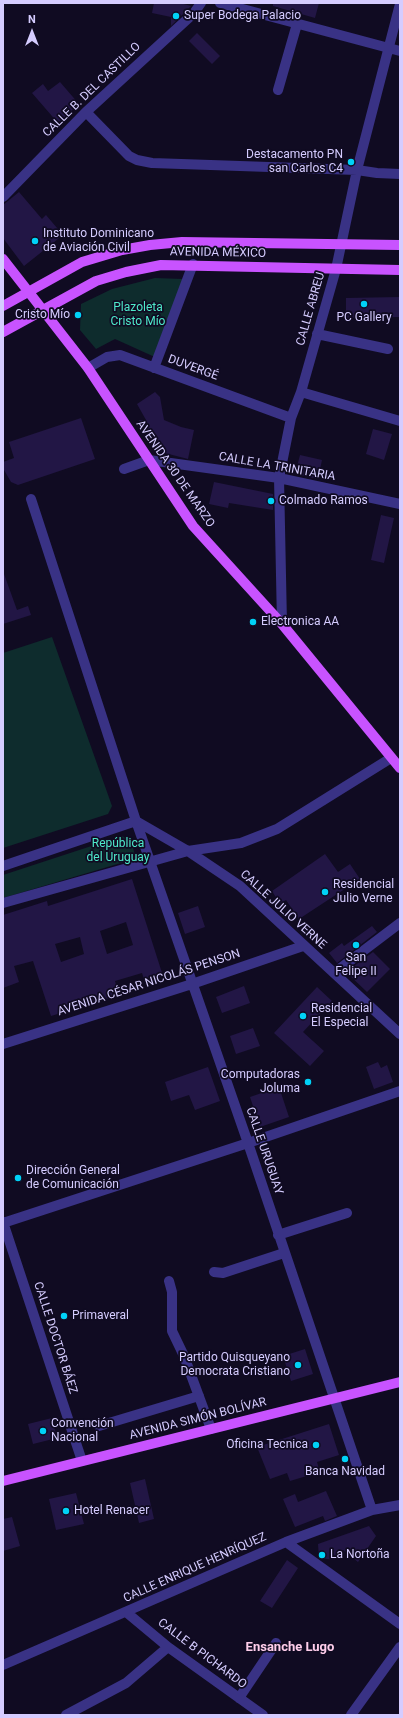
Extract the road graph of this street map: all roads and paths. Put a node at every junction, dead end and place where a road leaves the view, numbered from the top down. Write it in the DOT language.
graph roads {
  1 [pos="201,3"];
  2 [pos="220,3"];
  3 [pos="400,4"];
  4 [pos="297,24"];
  5 [pos="389,48"];
  6 [pos="400,51"];
  7 [pos="278,90"];
  8 [pos="86,112"];
  9 [pos="357,170"];
  10 [pos="400,174"];
  11 [pos="3,197"];
  12 [pos="341,245"];
  13 [pos="400,245"];
  14 [pos="3,259"];
  15 [pos="193,264"];
  16 [pos="336,269"];
  17 [pos="400,270"];
  18 [pos="28,291"];
  19 [pos="3,306"];
  20 [pos="43,309"];
  21 [pos="3,332"];
  22 [pos="317,334"];
  23 [pos="388,349"];
  24 [pos="88,368"];
  25 [pos="154,368"];
  26 [pos="301,392"];
  27 [pos="291,418"];
  28 [pos="400,421"];
  29 [pos="149,460"];
  30 [pos="124,469"];
  31 [pos="279,478"];
  32 [pos="31,499"];
  33 [pos="400,504"];
  34 [pos="282,624"];
  35 [pos="391,758"];
  36 [pos="400,768"];
  37 [pos="136,821"];
  38 [pos="188,851"];
  39 [pos="151,861"];
  40 [pos="3,866"];
  41 [pos="3,903"];
  42 [pos="400,923"];
  43 [pos="303,946"];
  44 [pos="334,973"];
  45 [pos="192,984"];
  46 [pos="400,1034"];
  47 [pos="3,1044"];
  48 [pos="400,1091"];
  49 [pos="248,1144"];
  50 [pos="347,1213"];
  51 [pos="3,1223"];
  52 [pos="278,1235"];
  53 [pos="284,1253"];
  54 [pos="214,1272"];
  55 [pos="169,1281"];
  56 [pos="400,1382"];
  57 [pos="199,1396"];
  58 [pos="333,1399"];
  59 [pos="99,1426"];
  60 [pos="211,1429"];
  61 [pos="82,1461"];
  62 [pos="3,1481"];
  63 [pos="400,1505"];
  64 [pos="372,1510"];
  65 [pos="286,1542"];
  66 [pos="126,1612"];
  67 [pos="400,1624"];
  68 [pos="276,1642"];
  69 [pos="168,1646"];
  70 [pos="400,1647"];
  71 [pos="3,1665"];
  72 [pos="239,1698"];
  73 [pos="66,1715"];
  74 [pos="263,1715"];
  75 [pos="351,1715"];
  1 -- 8 [label="street, CALLE B. DEL CASTILLO"];
  2 -- 4 [label="street"];
  3 -- 5 [label="street, CALLE ABREU"];
  4 -- 5 [label="street"];
  4 -- 7 [label="street"];
  5 -- 6 [label="street"];
  5 -- 9 [label="street, CALLE ABREU"];
  8 -- 9 [label="street"];
  8 -- 11 [label="street, CALLE B. DEL CASTILLO"];
  9 -- 10 [label="street"];
  9 -- 12 [label="street, CALLE ABREU"];
  12 -- 13 [label="main road, AVENIDA MÉXICO"];
  12 -- 16 [label="street, CALLE ABREU"];
  12 -- 18 [label="main road, AVENIDA MÉXICO"];
  14 -- 18 [label="main road, AVENIDA 30 DE MARZO"];
  15 -- 16 [label="main road, AVENIDA MÉXICO"];
  15 -- 20 [label="main road, AVENIDA MÉXICO"];
  15 -- 25 [label="street"];
  16 -- 17 [label="main road, AVENIDA MÉXICO"];
  16 -- 22 [label="street, CALLE ABREU"];
  18 -- 19 [label="main road, AVENIDA MÉXICO"];
  18 -- 20 [label="main road, AVENIDA 30 DE MARZO"];
  20 -- 21 [label="main road, AVENIDA MÉXICO"];
  20 -- 24 [label="main road, AVENIDA 30 DE MARZO"];
  22 -- 23 [label="street"];
  22 -- 26 [label="street, CALLE ABREU"];
  24 -- 25 [label="street, DUVERGÉ"];
  24 -- 29 [label="main road, AVENIDA 30 DE MARZO"];
  25 -- 27 [label="street, DUVERGÉ"];
  26 -- 27 [label="street, CALLE ABREU"];
  26 -- 28 [label="street"];
  27 -- 31 [label="street, CALLE ABREU"];
  29 -- 30 [label="street"];
  29 -- 31 [label="street, CALLE LA TRINITARIA"];
  29 -- 34 [label="main road, AVENIDA 30 DE MARZO"];
  31 -- 33 [label="street, CALLE LA TRINITARIA"];
  31 -- 34 [label="street, CALLE ABREU"];
  32 -- 37 [label="street, CALLE URUGUAY"];
  34 -- 35 [label="main road, AVENIDA 30 DE MARZO"];
  35 -- 36 [label="main road, AVENIDA 30 DE MARZO"];
  35 -- 38 [label="street"];
  37 -- 38 [label="street, CALLE JULIO VERNE"];
  37 -- 39 [label="street, CALLE URUGUAY"];
  37 -- 40 [label="street"];
  38 -- 39 [label="street"];
  38 -- 43 [label="street, CALLE JULIO VERNE"];
  39 -- 41 [label="street"];
  39 -- 45 [label="street, CALLE URUGUAY"];
  42 -- 44 [label="street"];
  43 -- 44 [label="street, CALLE JULIO VERNE"];
  43 -- 45 [label="street, AVENIDA CÉSAR NICOLÁS PENSON"];
  44 -- 46 [label="street, CALLE JULIO VERNE"];
  45 -- 47 [label="street, AVENIDA CÉSAR NICOLÁS PENSON"];
  45 -- 49 [label="street, CALLE URUGUAY"];
  48 -- 49 [label="street"];
  49 -- 51 [label="street"];
  49 -- 52 [label="street, CALLE URUGUAY"];
  50 -- 52 [label="street"];
  51 -- 61 [label="street, CALLE DOCTOR BÁEZ"];
  52 -- 53 [label="street, CALLE URUGUAY"];
  53 -- 54 [label="street"];
  53 -- 58 [label="street, CALLE URUGUAY"];
  55 -- 57 [label="street"];
  56 -- 58 [label="main road, AVENIDA SIMÓN BOLÍVAR"];
  57 -- 59 [label="street"];
  57 -- 60 [label="street"];
  58 -- 60 [label="main road, AVENIDA SIMÓN BOLÍVAR"];
  58 -- 64 [label="street, CALLE URUGUAY"];
  60 -- 61 [label="main road, AVENIDA SIMÓN BOLÍVAR"];
  61 -- 62 [label="main road, AVENIDA SIMÓN BOLÍVAR"];
  63 -- 64 [label="street, CALLE ENRIQUE HENRÍQUEZ"];
  64 -- 65 [label="street, CALLE ENRIQUE HENRÍQUEZ"];
  65 -- 66 [label="street, CALLE ENRIQUE HENRÍQUEZ"];
  65 -- 67 [label="street"];
  66 -- 69 [label="street, CALLE B PICHARDO"];
  66 -- 71 [label="street, CALLE ENRIQUE HENRÍQUEZ"];
  68 -- 72 [label="street"];
  69 -- 72 [label="street, CALLE B PICHARDO"];
  69 -- 73 [label="street"];
  70 -- 75 [label="street"];
  72 -- 74 [label="street, CALLE B PICHARDO"];
}
